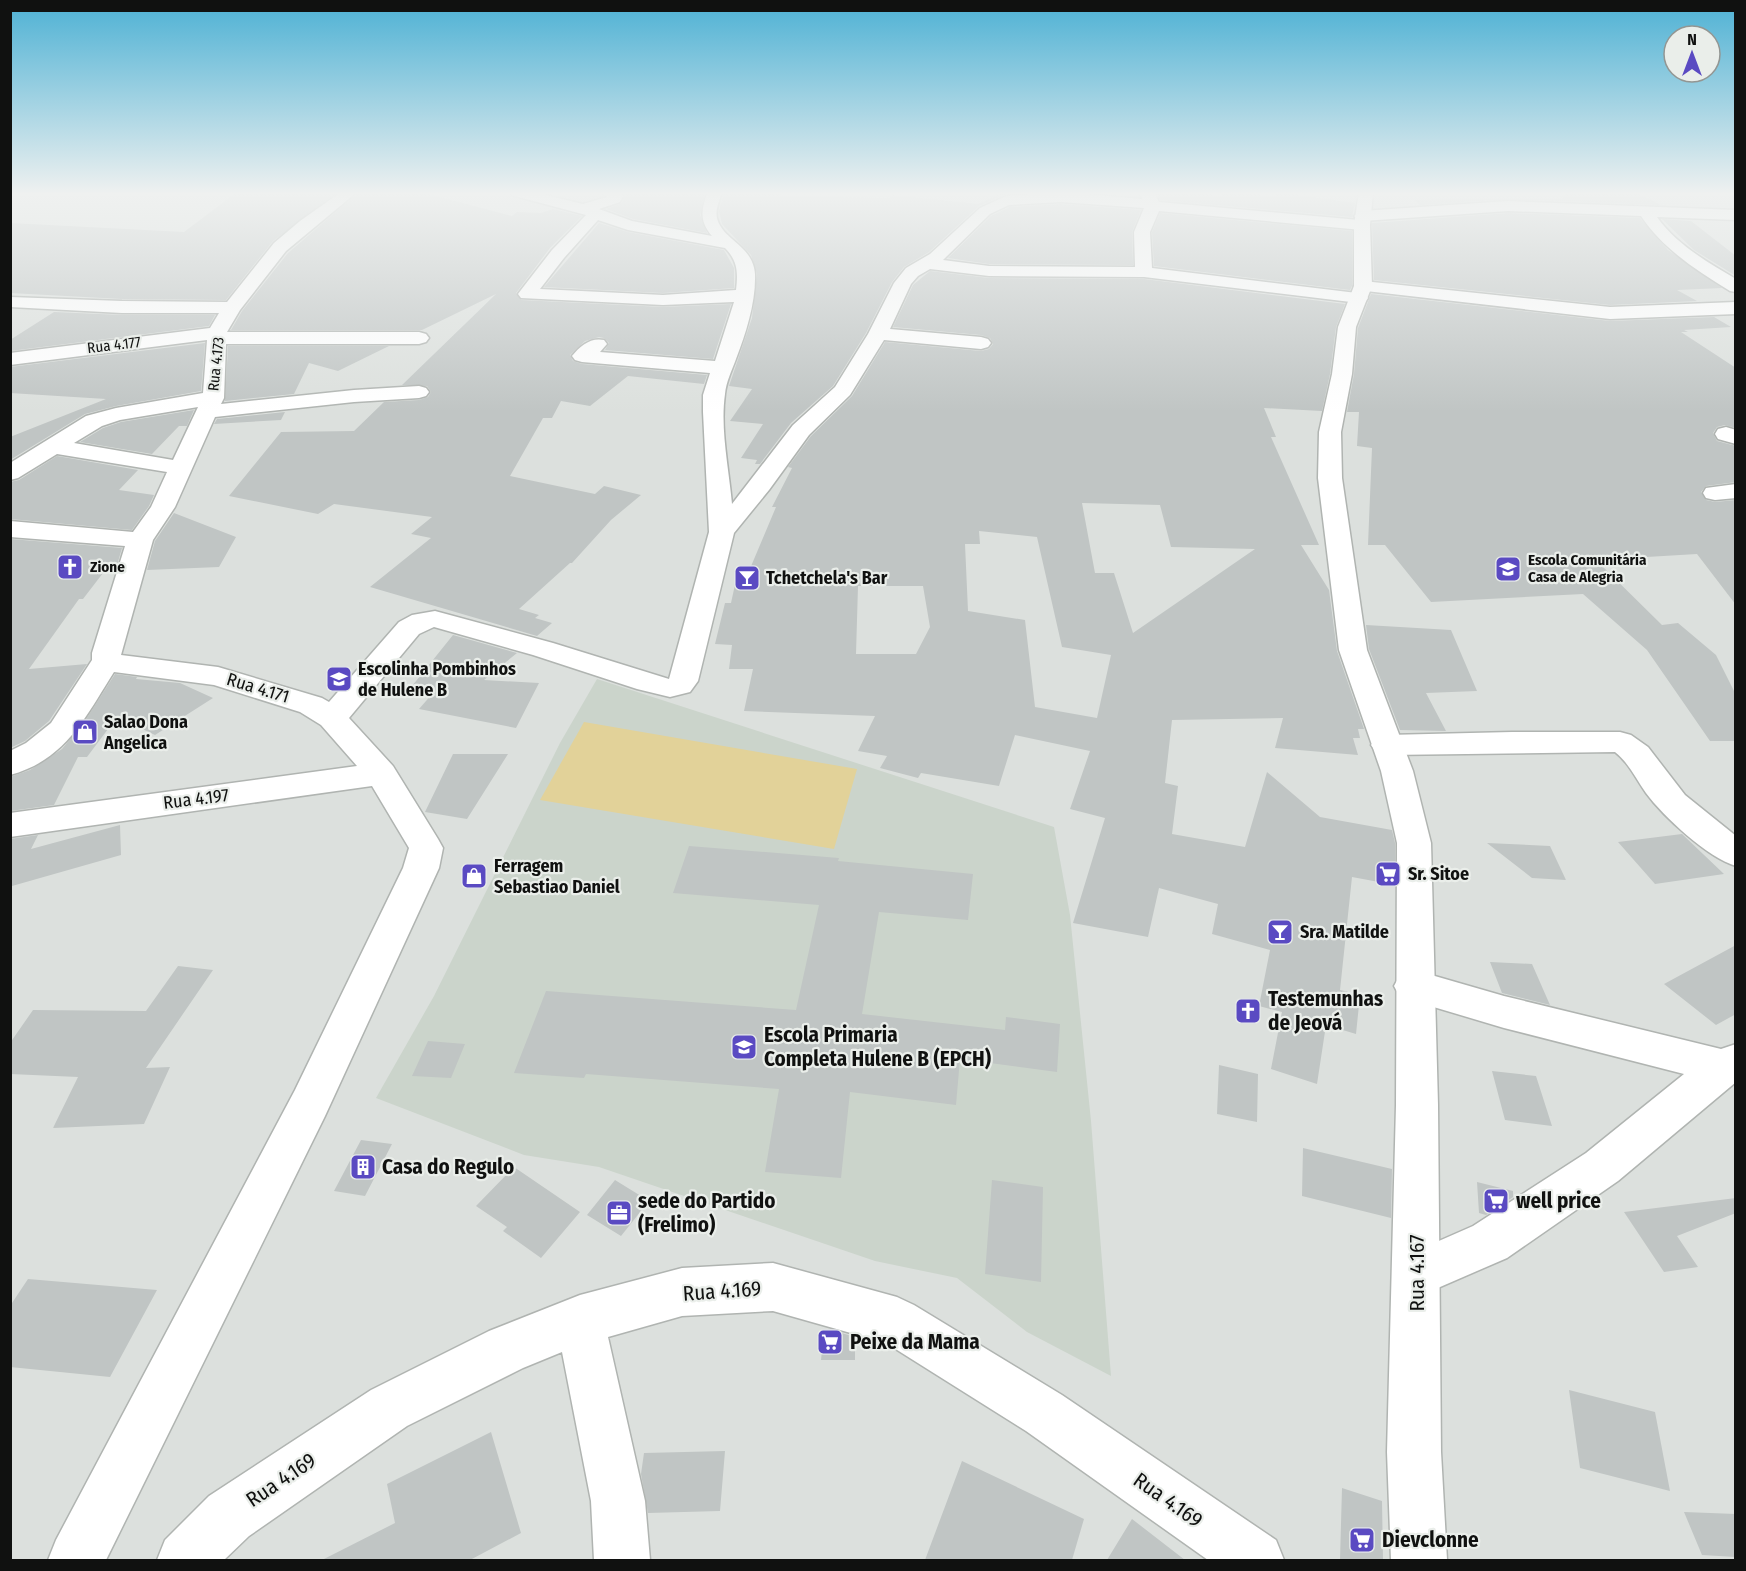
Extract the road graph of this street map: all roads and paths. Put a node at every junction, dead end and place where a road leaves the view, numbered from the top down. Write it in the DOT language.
graph roads {
  1 [pos="266,265"];
  2 [pos="549,265"];
  3 [pos="744,265"];
  4 [pos="922,265"];
  5 [pos="946,265"];
  6 [pos="1144,265"];
  7 [pos="1361,265"];
  8 [pos="1700,265"];
  9 [pos="1144,272"];
  10 [pos="1736,287"];
  11 [pos="1361,292"];
  12 [pos="745,293"];
  13 [pos="10,302"];
  14 [pos="232,308"];
  15 [pos="1736,308"];
  16 [pos="878,334"];
  17 [pos="218,336"];
  18 [pos="419,338"];
  19 [pos="981,343"];
  20 [pos="597,344"];
  21 [pos="10,359"];
  22 [pos="722,368"];
  23 [pos="419,392"];
  24 [pos="210,405"];
  25 [pos="51,446"];
  26 [pos="182,468"];
  27 [pos="10,473"];
  28 [pos="10,529"];
  29 [pos="722,532"];
  30 [pos="140,540"];
  31 [pos="108,660"];
  32 [pos="332,718"];
  33 [pos="1387,745"];
  34 [pos="19,754"];
  35 [pos="381,774"];
  36 [pos="10,825"];
  37 [pos="1736,854"];
  38 [pos="1414,986"];
  39 [pos="1730,1064"];
  40 [pos="1417,1274"];
  41 [pos="580,1320"];
  42 [pos="76,1560"];
  43 [pos="185,1560"];
  44 [pos="622,1560"];
  45 [pos="1256,1560"];
  46 [pos="1419,1560"];
  1 -- 14 [label="street, Rua 4.173"];
  2 -- 12 [label="street"];
  3 -- 12 [label="street"];
  4 -- 16 [label="street"];
  5 -- 9 [label="street"];
  6 -- 9 [label="street"];
  7 -- 11 [label="street"];
  8 -- 10 [label="street"];
  9 -- 11 [label="street"];
  11 -- 15 [label="street"];
  11 -- 33 [label="street, Rua 4.167"];
  12 -- 22 [label="street"];
  13 -- 14 [label="street"];
  14 -- 17 [label="street, Rua 4.173"];
  16 -- 19 [label="street"];
  16 -- 29 [label="street"];
  17 -- 18 [label="street, Rua 4.177"];
  17 -- 21 [label="street, Rua 4.177"];
  17 -- 24 [label="street, Rua 4.173"];
  20 -- 22 [label="street"];
  22 -- 29 [label="street"];
  23 -- 24 [label="street"];
  24 -- 25 [label="street"];
  24 -- 26 [label="street, Rua 4.173"];
  25 -- 26 [label="street"];
  25 -- 27 [label="street"];
  26 -- 30 [label="street, Rua 4.173"];
  28 -- 30 [label="street"];
  29 -- 32 [label="street"];
  30 -- 31 [label="street, Rua 4.173"];
  31 -- 32 [label="street, Rua 4.171"];
  31 -- 34 [label="street"];
  32 -- 35 [label="street, Rua 4.171"];
  33 -- 37 [label="street"];
  33 -- 38 [label="street, Rua 4.167"];
  35 -- 36 [label="street, Rua 4.197"];
  35 -- 42 [label="street, Rua 4.171"];
  38 -- 39 [label="street"];
  38 -- 40 [label="street, Rua 4.167"];
  39 -- 40 [label="street"];
  40 -- 46 [label="street, Rua 4.167"];
  41 -- 43 [label="street, Rua 4.169"];
  41 -- 44 [label="street"];
  41 -- 45 [label="street, Rua 4.169"];
}
